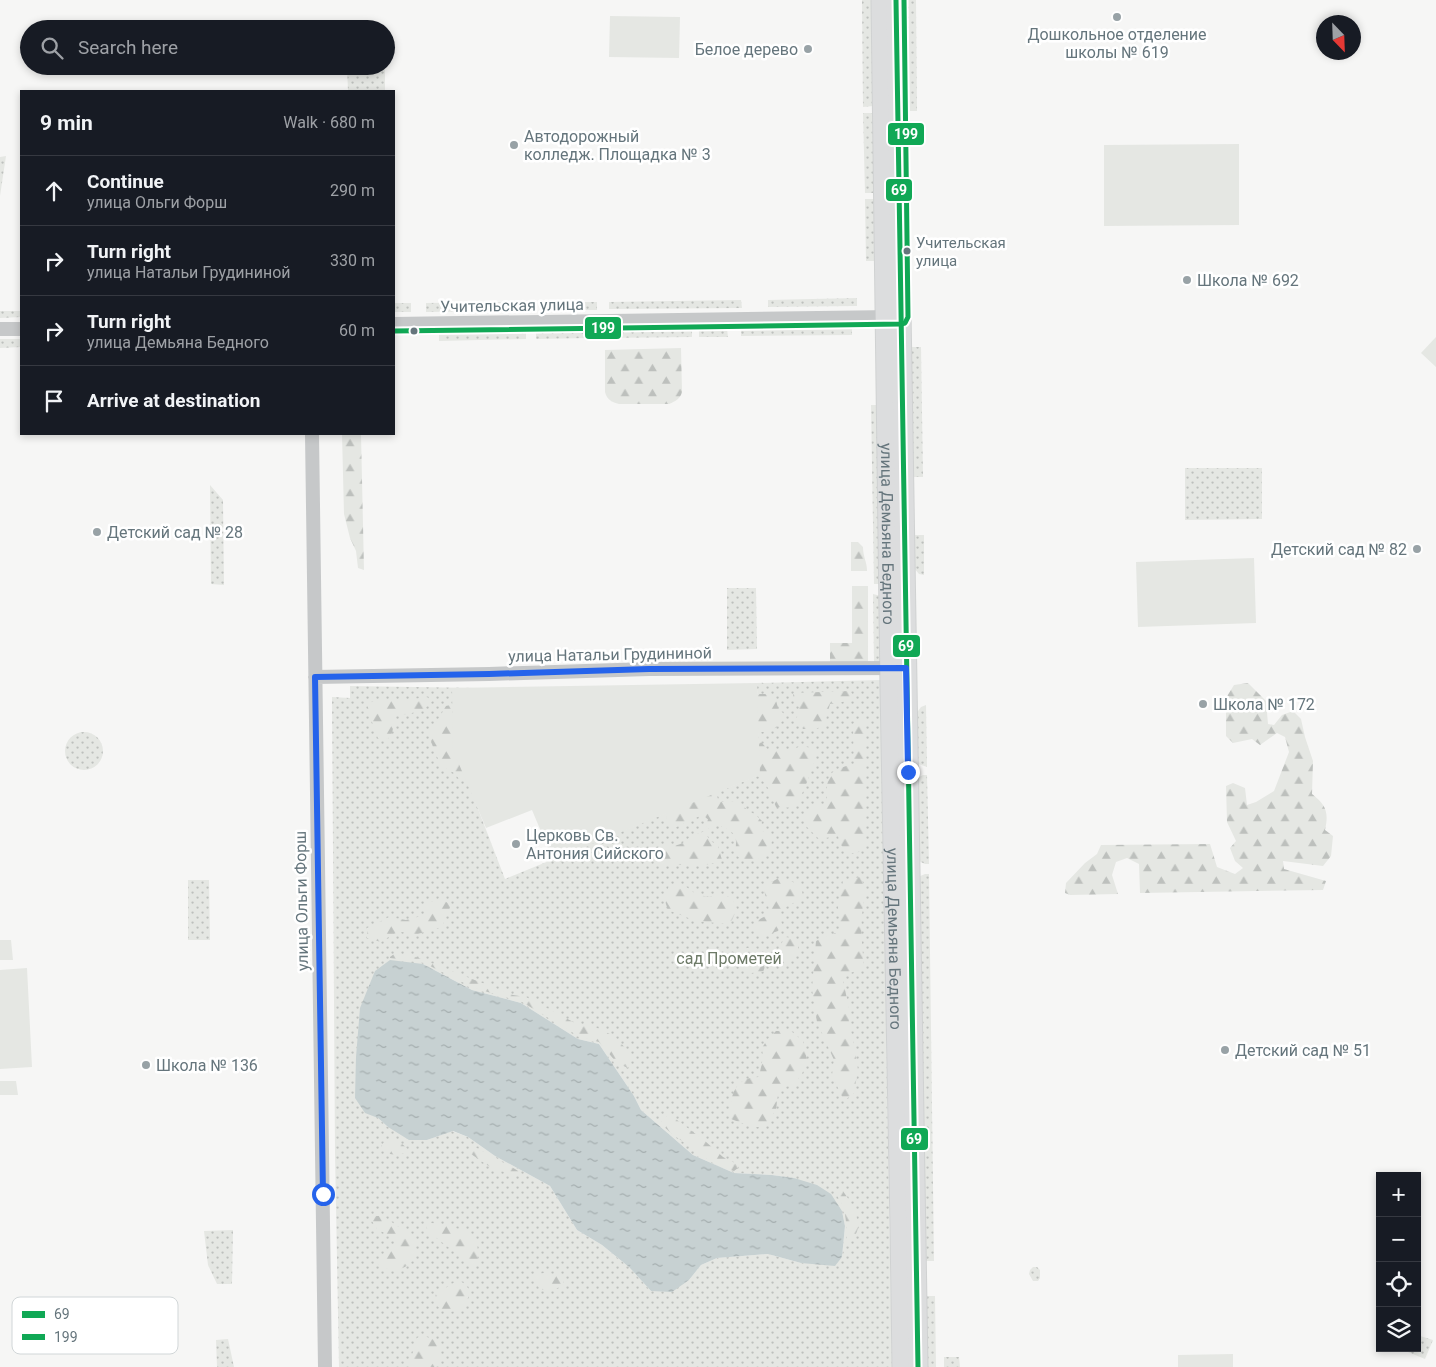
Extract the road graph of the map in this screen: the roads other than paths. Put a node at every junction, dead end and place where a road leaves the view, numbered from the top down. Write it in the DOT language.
graph roads {
  1 [pos="881,0"];
  2 [pos="896,0"];
  3 [pos="893,317"];
  4 [pos="395,324"];
  5 [pos="0,329"];
  6 [pos="20,329"];
  7 [pos="312,435"];
  8 [pos="898,668"];
  9 [pos="315,677"];
  10 [pos="325,1367"];
  11 [pos="902,1367"];
  12 [pos="918,1367"];
  1 -- 3 [label="street, улица Демьяна Бедного"];
  2 -- 3 [label="street, улица Демьяна Бедного"];
  3 -- 4 [label="street, Учительская улица"];
  3 -- 8 [label="street, улица Демьяна Бедного"];
  5 -- 6 [label="street"];
  7 -- 9 [label="street, улица Ольги Форш"];
  8 -- 9 [label="street, улица Натальи Грудининой"];
  8 -- 11 [label="street, улица Демьяна Бедного"];
  8 -- 12 [label="street, улица Демьяна Бедного"];
  9 -- 10 [label="street, улица Ольги Форш"];
}
